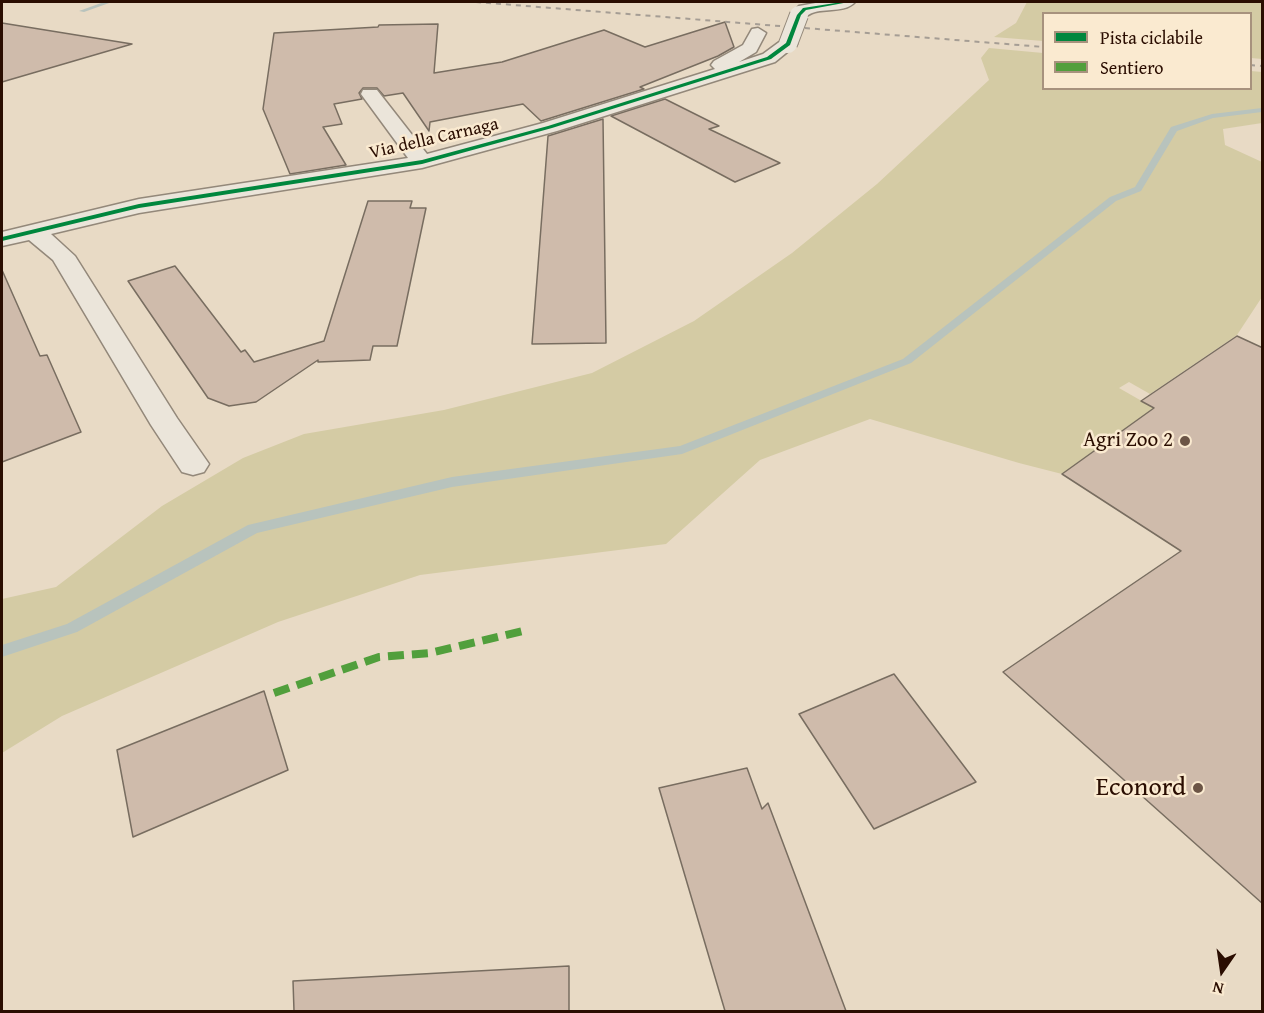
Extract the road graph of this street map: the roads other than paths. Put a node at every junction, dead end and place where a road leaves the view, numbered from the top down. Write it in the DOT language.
graph roads {
  1 [pos="843,2"];
  2 [pos="784,47"];
  3 [pos="686,85"];
  4 [pos="370,94"];
  5 [pos="422,162"];
  6 [pos="139,206"];
  7 [pos="225,208"];
  8 [pos="32,230"];
  9 [pos="2,239"];
  10 [pos="193,464"];
  1 -- 2 [label="street, bridge"];
  2 -- 3 [label="street, Via della Carnaga"];
  2 -- 3 [label="street, Via della Carnaga"];
  3 -- 5 [label="street, Via della Carnaga"];
  4 -- 5 [label="street, Via della Carnaga"];
  5 -- 6 [label="street, Via della Carnaga"];
  6 -- 7 [label="street, Via della Carnaga"];
  6 -- 8 [label="street, Via della Carnaga"];
  8 -- 9 [label="street, Via della Carnaga"];
  8 -- 10 [label="street"];
}
